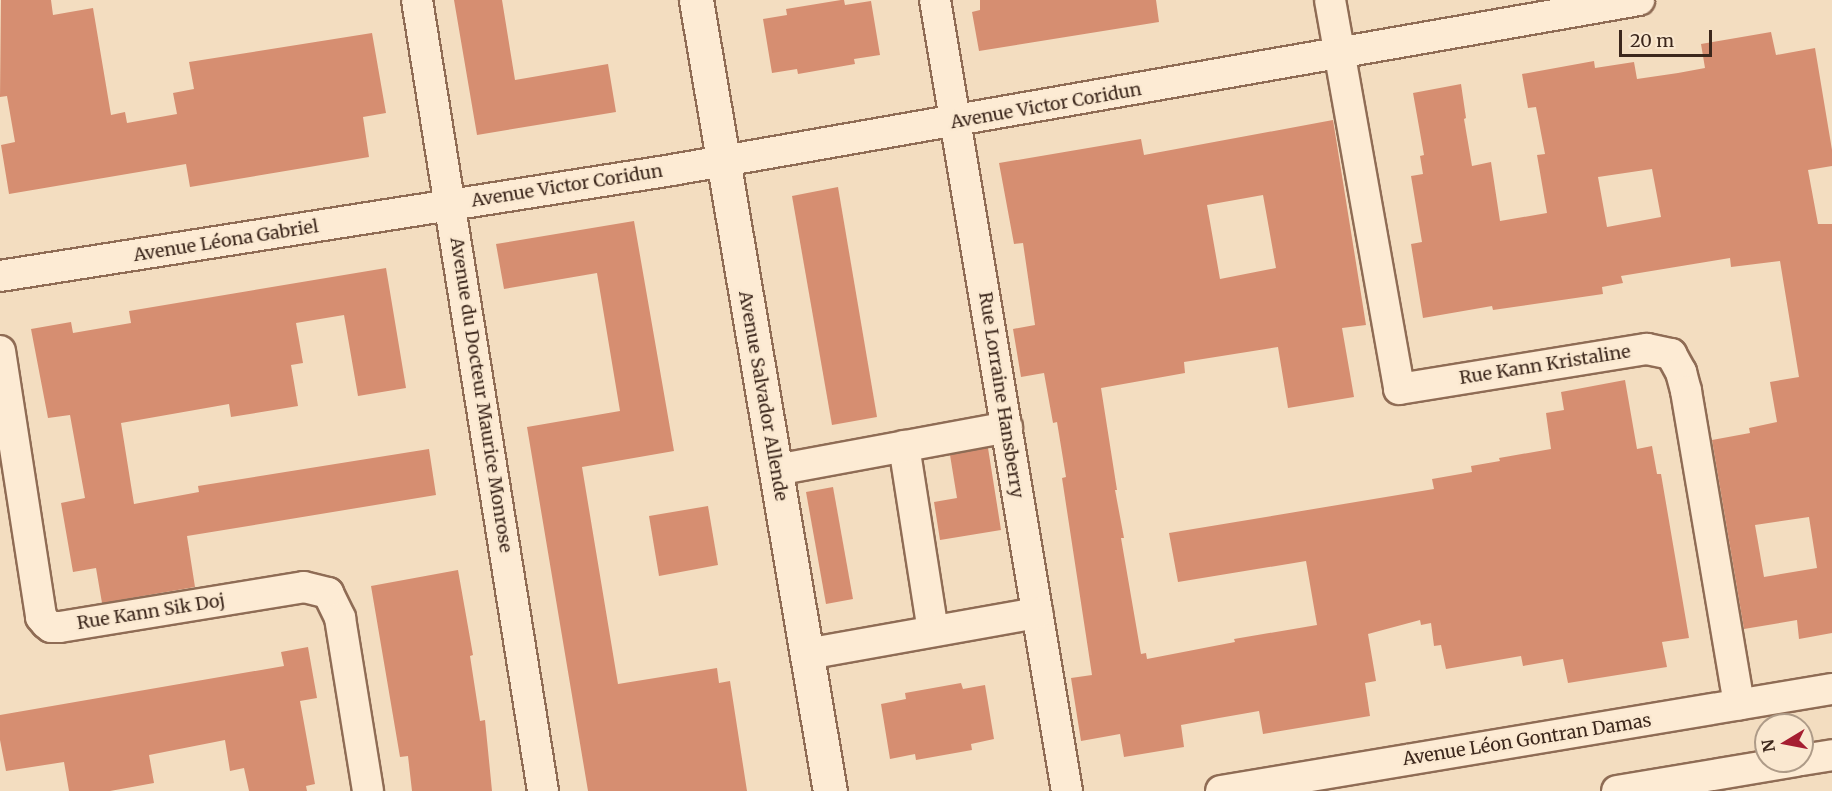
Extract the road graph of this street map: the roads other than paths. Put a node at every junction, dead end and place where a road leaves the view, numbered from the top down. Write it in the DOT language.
graph roads {
  1 [pos="417,0"];
  2 [pos="696,0"];
  3 [pos="935,0"];
  4 [pos="1330,0"];
  5 [pos="1640,0"];
  6 [pos="1339,54"];
  7 [pos="956,122"];
  8 [pos="723,160"];
  9 [pos="451,205"];
  10 [pos="0,276"];
  11 [pos="0,351"];
  12 [pos="1007,427"];
  13 [pos="904,446"];
  14 [pos="776,470"];
  15 [pos="1037,613"];
  16 [pos="933,631"];
  17 [pos="807,654"];
  18 [pos="1832,689"];
  19 [pos="1739,705"];
  20 [pos="1832,755"];
  21 [pos="1814,758"];
  22 [pos="1769,773"];
  23 [pos="1755,779"];
  24 [pos="368,791"];
  25 [pos="543,791"];
  26 [pos="830,791"];
  27 [pos="1067,791"];
  28 [pos="1221,791"];
  29 [pos="1617,791"];
  1 -- 9 [label="street, Avenue du Docteur Maurice Monrose"];
  2 -- 8 [label="main road, Avenue Salvador Allende"];
  3 -- 7 [label="street, Rue Lorraine Hansberry"];
  4 -- 6 [label="street"];
  5 -- 6 [label="street, Avenue Victor Coridun"];
  6 -- 7 [label="street, Avenue Victor Coridun"];
  6 -- 19 [label="street, Rue Kann Kristaline"];
  7 -- 8 [label="street, Avenue Victor Coridun"];
  7 -- 12 [label="street, Rue Lorraine Hansberry"];
  8 -- 9 [label="street, Avenue Victor Coridun"];
  8 -- 14 [label="main road, Avenue Salvador Allende"];
  9 -- 10 [label="street, Avenue Léona Gabriel"];
  9 -- 25 [label="street, Avenue du Docteur Maurice Monrose"];
  11 -- 24 [label="street, Rue Kann Sik Doj"];
  12 -- 13 [label="street"];
  12 -- 15 [label="street, Rue Lorraine Hansberry"];
  13 -- 14 [label="street"];
  13 -- 16 [label="street"];
  14 -- 17 [label="main road, Avenue Salvador Allende"];
  15 -- 16 [label="street"];
  15 -- 27 [label="street, Rue Lorraine Hansberry"];
  16 -- 17 [label="street"];
  17 -- 26 [label="main road, Avenue Salvador Allende"];
  18 -- 19 [label="street, Avenue Léon Gontran Damas"];
  19 -- 28 [label="street, Avenue Léon Gontran Damas"];
  20 -- 21 [label="street"];
  22 -- 23 [label="street"];
  23 -- 29 [label="street"];
}
